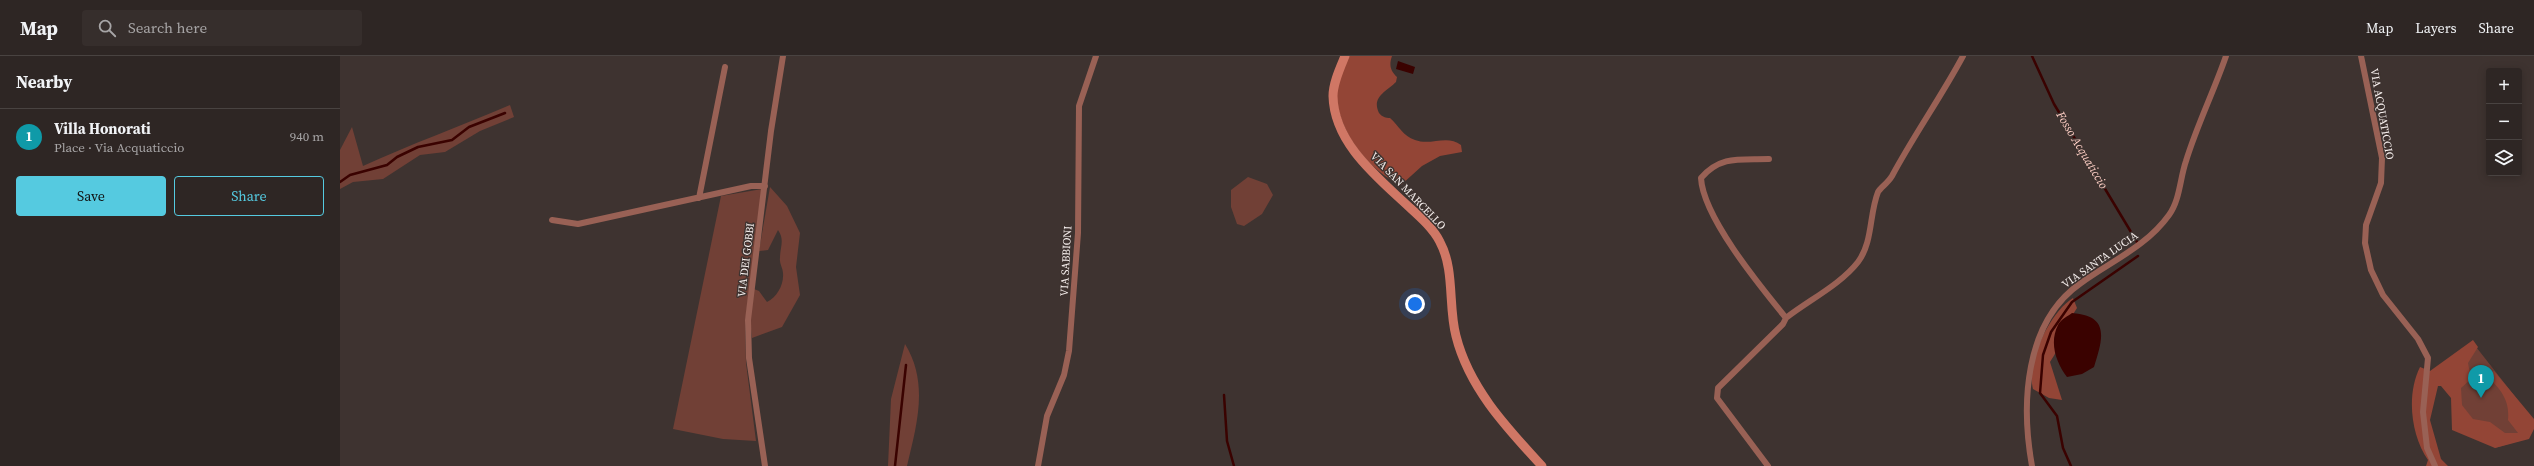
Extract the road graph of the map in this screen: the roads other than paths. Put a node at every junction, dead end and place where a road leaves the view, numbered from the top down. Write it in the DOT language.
graph roads {
  1 [pos="783,56"];
  2 [pos="1096,56"];
  3 [pos="1345,56"];
  4 [pos="1963,56"];
  5 [pos="2226,56"];
  6 [pos="2361,56"];
  7 [pos="725,66"];
  8 [pos="1768,159"];
  9 [pos="765,186"];
  10 [pos="699,198"];
  11 [pos="552,220"];
  12 [pos="1786,318"];
  13 [pos="766,466"];
  14 [pos="1038,466"];
  15 [pos="1542,466"];
  16 [pos="1768,466"];
  17 [pos="2032,466"];
  18 [pos="2435,466"];
  1 -- 9 [label="street, VIA DEI GOBBI"];
  2 -- 14 [label="street, VIA SABBIONI"];
  3 -- 15 [label="main road, VIA SAN MARCELLO"];
  4 -- 12 [label="street"];
  5 -- 17 [label="street, VIA SANTA LUCIA"];
  6 -- 18 [label="street, VIA ACQUATICCIO"];
  7 -- 10 [label="street"];
  8 -- 12 [label="street"];
  9 -- 10 [label="street"];
  9 -- 13 [label="street, VIA DEI GOBBI"];
  10 -- 11 [label="street"];
  12 -- 16 [label="street"];
}
